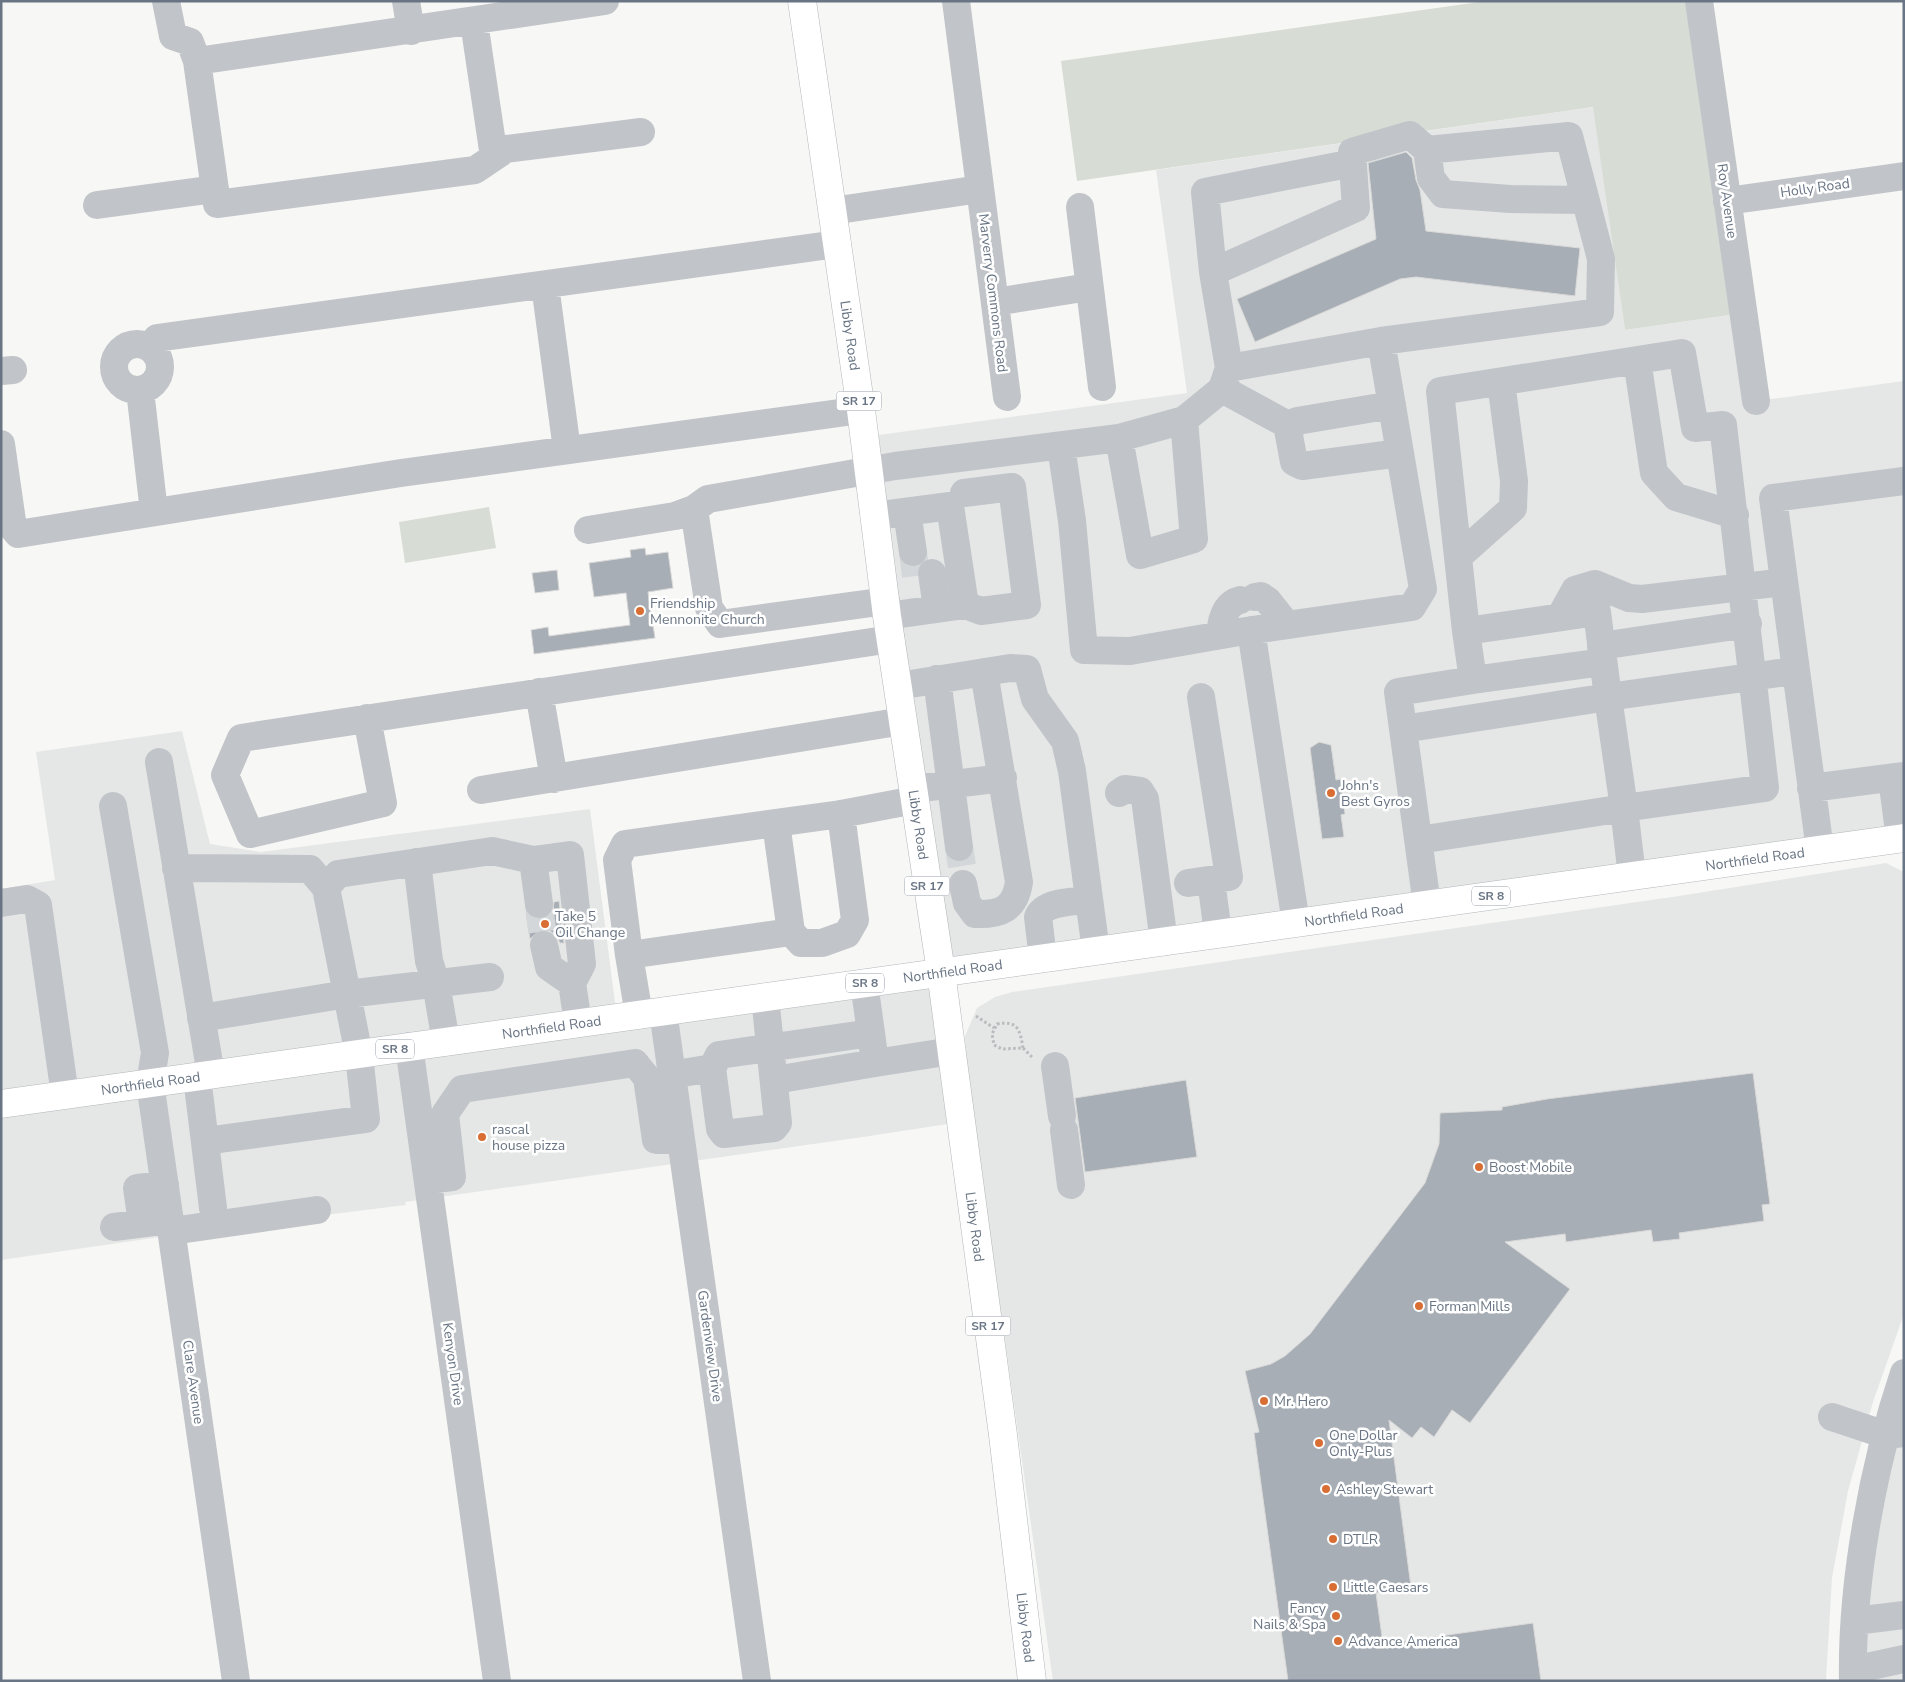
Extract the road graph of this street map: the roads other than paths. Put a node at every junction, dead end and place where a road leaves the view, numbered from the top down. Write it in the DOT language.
graph roads {
  1 [pos="166,1"];
  2 [pos="406,1"];
  3 [pos="605,1"];
  4 [pos="802,1"];
  5 [pos="956,1"];
  6 [pos="1698,1"];
  7 [pos="474,22"];
  8 [pos="411,31"];
  9 [pos="197,62"];
  10 [pos="641,132"];
  11 [pos="1427,150"];
  12 [pos="494,157"];
  13 [pos="1353,163"];
  14 [pos="1904,176"];
  15 [pos="215,189"];
  16 [pos="980,189"];
  17 [pos="1585,200"];
  18 [pos="1726,200"];
  19 [pos="97,205"];
  20 [pos="1080,207"];
  21 [pos="832,211"];
  22 [pos="837,244"];
  23 [pos="1213,272"];
  24 [pos="545,285"];
  25 [pos="1089,287"];
  26 [pos="995,302"];
  27 [pos="1381,341"];
  28 [pos="150,347"];
  29 [pos="1637,360"];
  30 [pos="1225,378"];
  31 [pos="1501,382"];
  32 [pos="1102,387"];
  33 [pos="140,390"];
  34 [pos="1007,397"];
  35 [pos="1756,401"];
  36 [pos="1392,405"];
  37 [pos="861,410"];
  38 [pos="1184,420"];
  39 [pos="1290,426"];
  40 [pos="1120,438"];
  41 [pos="1,444"];
  42 [pos="1061,446"];
  43 [pos="567,450"];
  44 [pos="1400,453"];
  45 [pos="869,471"];
  46 [pos="1904,481"];
  47 [pos="964,493"];
  48 [pos="694,509"];
  49 [pos="915,511"];
  50 [pos="154,512"];
  51 [pos="1735,515"];
  52 [pos="874,516"];
  53 [pos="588,530"];
  54 [pos="1459,556"];
  55 [pos="1784,582"];
  56 [pos="1744,588"];
  57 [pos="965,605"];
  58 [pos="929,610"];
  59 [pos="1560,617"];
  60 [pos="888,619"];
  61 [pos="1748,624"];
  62 [pos="1287,625"];
  63 [pos="1251,630"];
  64 [pos="1466,631"];
  65 [pos="1220,635"];
  66 [pos="1602,654"];
  67 [pos="1794,671"];
  68 [pos="984,672"];
  69 [pos="1751,676"];
  70 [pos="937,679"];
  71 [pos="1473,680"];
  72 [pos="898,686"];
  73 [pos="539,692"];
  74 [pos="1201,697"];
  75 [pos="1608,697"];
  76 [pos="367,718"];
  77 [pos="903,721"];
  78 [pos="1403,729"];
  79 [pos="159,762"];
  80 [pos="1898,777"];
  81 [pos="1003,778"];
  82 [pos="554,779"];
  83 [pos="952,784"];
  84 [pos="1811,788"];
  85 [pos="481,790"];
  86 [pos="1119,793"];
  87 [pos="914,795"];
  88 [pos="113,806"];
  89 [pos="1624,808"];
  90 [pos="841,814"];
  91 [pos="776,823"];
  92 [pos="1902,839"];
  93 [pos="1418,840"];
  94 [pos="1820,850"];
  95 [pos="532,860"];
  96 [pos="417,862"];
  97 [pos="961,866"];
  98 [pos="176,868"];
  99 [pos="1632,876"];
  100 [pos="326,888"];
  101 [pos="928,889"];
  102 [pos="1089,900"];
  103 [pos="1,904"];
  104 [pos="539,904"];
  105 [pos="1427,904"];
  106 [pos="1296,923"];
  107 [pos="791,932"];
  108 [pos="1218,933"];
  109 [pos="1164,942"];
  110 [pos="544,945"];
  111 [pos="1096,951"];
  112 [pos="629,955"];
  113 [pos="1044,958"];
  114 [pos="941,972"];
  115 [pos="490,977"];
  116 [pos="436,983"];
  117 [pos="864,983"];
  118 [pos="572,984"];
  119 [pos="347,994"];
  120 [pos="765,997"];
  121 [pos="651,1013"];
  122 [pos="202,1018"];
  123 [pos="578,1023"];
  124 [pos="871,1032"];
  125 [pos="446,1042"];
  126 [pos="409,1046"];
  127 [pos="770,1047"];
  128 [pos="952,1051"];
  129 [pos="360,1055"];
  130 [pos="875,1063"];
  131 [pos="1046,1063"];
  132 [pos="712,1068"];
  133 [pos="671,1075"];
  134 [pos="204,1076"];
  135 [pos="775,1080"];
  136 [pos="150,1083"];
  137 [pos="65,1095"];
  138 [pos="1,1104"];
  139 [pos="680,1138"];
  140 [pos="205,1140"];
  141 [pos="428,1180"];
  142 [pos="165,1184"];
  143 [pos="1071,1185"];
  144 [pos="213,1208"];
  145 [pos="317,1210"];
  146 [pos="142,1223"];
  147 [pos="171,1225"];
  148 [pos="114,1227"];
  149 [pos="1904,1373"];
  150 [pos="1832,1417"];
  151 [pos="1895,1434"];
  152 [pos="1904,1615"];
  153 [pos="1855,1621"];
  154 [pos="1903,1666"];
  155 [pos="1853,1676"];
  156 [pos="236,1681"];
  157 [pos="497,1681"];
  158 [pos="757,1681"];
  159 [pos="1032,1681"];
  1 -- 9 [label="street"];
  2 -- 8 [label="street"];
  3 -- 7 [label="street"];
  4 -- 21 [label="main road, Libby Road / SR 17"];
  5 -- 16 [label="street, Marverry Commons Road"];
  6 -- 18 [label="street, Roy Avenue"];
  7 -- 8 [label="street"];
  7 -- 12 [label="street"];
  8 -- 9 [label="street"];
  9 -- 15 [label="street"];
  10 -- 12 [label="street"];
  11 -- 13 [label="street"];
  11 -- 17 [label="street"];
  11 -- 17 [label="street"];
  12 -- 15 [label="street"];
  13 -- 23 [label="street"];
  13 -- 23 [label="street"];
  14 -- 18 [label="street, Holly Road"];
  15 -- 19 [label="street"];
  16 -- 21 [label="street"];
  16 -- 26 [label="street, Marverry Commons Road"];
  17 -- 27 [label="street"];
  18 -- 35 [label="street, Roy Avenue"];
  20 -- 25 [label="street"];
  21 -- 22 [label="main road, Libby Road / SR 17"];
  22 -- 24 [label="street"];
  22 -- 37 [label="main road, Libby Road / SR 17"];
  23 -- 30 [label="street"];
  24 -- 28 [label="street"];
  24 -- 43 [label="street"];
  25 -- 26 [label="street"];
  25 -- 32 [label="street"];
  26 -- 34 [label="street, Marverry Commons Road"];
  27 -- 30 [label="street"];
  27 -- 36 [label="street"];
  28 -- 33 [label="street"];
  28 -- 33 [label="street"];
  29 -- 31 [label="street"];
  29 -- 51 [label="street"];
  29 -- 51 [label="street"];
  30 -- 38 [label="street"];
  30 -- 39 [label="street"];
  31 -- 54 [label="street"];
  31 -- 54 [label="street"];
  33 -- 50 [label="street"];
  36 -- 39 [label="street"];
  36 -- 44 [label="street"];
  37 -- 43 [label="street"];
  37 -- 45 [label="main road, Libby Road / SR 17"];
  38 -- 40 [label="street"];
  38 -- 40 [label="street"];
  39 -- 44 [label="street"];
  40 -- 42 [label="street"];
  41 -- 50 [label="street"];
  42 -- 45 [label="street"];
  42 -- 65 [label="street"];
  43 -- 50 [label="street"];
  44 -- 62 [label="street"];
  45 -- 48 [label="street"];
  45 -- 52 [label="main road, Libby Road / SR 17"];
  46 -- 55 [label="street"];
  47 -- 57 [label="street"];
  48 -- 53 [label="street"];
  48 -- 60 [label="street"];
  49 -- 52 [label="street"];
  49 -- 57 [label="street"];
  49 -- 58 [label="street"];
  51 -- 56 [label="street"];
  52 -- 60 [label="main road, Libby Road / SR 17"];
  54 -- 64 [label="street"];
  55 -- 56 [label="street"];
  55 -- 67 [label="street"];
  56 -- 59 [label="street"];
  56 -- 61 [label="street"];
  57 -- 58 [label="street"];
  58 -- 60 [label="street"];
  59 -- 64 [label="street"];
  59 -- 66 [label="street"];
  60 -- 72 [label="main road, Libby Road / SR 17"];
  60 -- 73 [label="street"];
  61 -- 66 [label="street"];
  61 -- 69 [label="street"];
  62 -- 63 [label="street"];
  62 -- 65 [label="street"];
  63 -- 65 [label="street"];
  63 -- 106 [label="street"];
  64 -- 71 [label="street"];
  66 -- 71 [label="street"];
  66 -- 75 [label="street"];
  67 -- 69 [label="street"];
  67 -- 84 [label="street"];
  68 -- 70 [label="street"];
  68 -- 81 [label="street"];
  68 -- 102 [label="street"];
  69 -- 75 [label="street"];
  69 -- 89 [label="street"];
  70 -- 72 [label="street"];
  70 -- 83 [label="street"];
  71 -- 78 [label="street"];
  72 -- 77 [label="main road, Libby Road / SR 17"];
  73 -- 76 [label="street"];
  73 -- 82 [label="street"];
  74 -- 108 [label="street"];
  75 -- 78 [label="street"];
  75 -- 89 [label="street"];
  76 -- 76 [label="street"];
  77 -- 82 [label="street"];
  77 -- 87 [label="main road, Libby Road / SR 17"];
  78 -- 93 [label="street"];
  79 -- 98 [label="street"];
  80 -- 84 [label="street"];
  80 -- 92 [label="street"];
  81 -- 83 [label="street"];
  81 -- 97 [label="street"];
  82 -- 85 [label="street"];
  83 -- 87 [label="street"];
  83 -- 97 [label="street"];
  84 -- 94 [label="street"];
  86 -- 109 [label="street"];
  87 -- 90 [label="street"];
  87 -- 101 [label="main road, Libby Road / SR 17"];
  88 -- 136 [label="street, Clare Avenue"];
  89 -- 93 [label="street"];
  89 -- 99 [label="street"];
  90 -- 91 [label="street"];
  90 -- 107 [label="street"];
  91 -- 107 [label="street"];
  91 -- 112 [label="street, Gardenview Drive"];
  92 -- 94 [label="main road, Northfield Road / SR 8"];
  93 -- 105 [label="street"];
  94 -- 99 [label="main road, Northfield Road / SR 8"];
  95 -- 96 [label="street"];
  95 -- 104 [label="street"];
  95 -- 118 [label="street"];
  96 -- 100 [label="street"];
  96 -- 116 [label="street"];
  97 -- 101 [label="street"];
  98 -- 100 [label="street"];
  98 -- 122 [label="street"];
  99 -- 105 [label="main road, Northfield Road / SR 8"];
  100 -- 119 [label="street"];
  101 -- 114 [label="main road, Libby Road / SR 17"];
  102 -- 111 [label="street"];
  102 -- 113 [label="street"];
  103 -- 137 [label="street"];
  105 -- 106 [label="main road, Northfield Road / SR 8"];
  106 -- 108 [label="main road, Northfield Road / SR 8"];
  107 -- 112 [label="street"];
  108 -- 109 [label="main road, Northfield Road / SR 8"];
  109 -- 111 [label="main road, Northfield Road / SR 8"];
  110 -- 118 [label="street"];
  111 -- 113 [label="main road, Northfield Road / SR 8"];
  112 -- 121 [label="street, Gardenview Drive"];
  113 -- 114 [label="main road, Northfield Road / SR 8"];
  114 -- 117 [label="main road, Northfield Road / SR 8"];
  114 -- 128 [label="main road, Libby Road / SR 17"];
  115 -- 116 [label="street"];
  116 -- 119 [label="street"];
  116 -- 125 [label="street"];
  117 -- 120 [label="main road, Northfield Road / SR 8"];
  117 -- 124 [label="street"];
  118 -- 123 [label="street"];
  119 -- 122 [label="street"];
  119 -- 129 [label="street"];
  120 -- 121 [label="main road, Northfield Road / SR 8"];
  120 -- 127 [label="street"];
  121 -- 123 [label="main road, Northfield Road / SR 8"];
  121 -- 133 [label="street, Gardenview Drive"];
  122 -- 134 [label="street"];
  123 -- 125 [label="main road, Northfield Road / SR 8"];
  124 -- 127 [label="street"];
  124 -- 130 [label="street"];
  125 -- 126 [label="main road, Northfield Road / SR 8"];
  126 -- 129 [label="main road, Northfield Road / SR 8"];
  126 -- 141 [label="street, Kenyon Drive"];
  127 -- 132 [label="street"];
  127 -- 135 [label="street"];
  128 -- 130 [label="street"];
  128 -- 159 [label="main road, Libby Road / SR 17"];
  129 -- 134 [label="main road, Northfield Road / SR 8"];
  129 -- 140 [label="street"];
  130 -- 135 [label="street"];
  131 -- 143 [label="street"];
  132 -- 133 [label="street"];
  132 -- 135 [label="street"];
  133 -- 139 [label="street, Gardenview Drive"];
  134 -- 136 [label="main road, Northfield Road / SR 8"];
  134 -- 140 [label="street"];
  136 -- 137 [label="main road, Northfield Road / SR 8"];
  136 -- 142 [label="street, Clare Avenue"];
  137 -- 138 [label="main road, Northfield Road / SR 8"];
  139 -- 141 [label="street"];
  139 -- 158 [label="street, Gardenview Drive"];
  140 -- 144 [label="street"];
  141 -- 157 [label="street, Kenyon Drive"];
  142 -- 146 [label="street"];
  142 -- 147 [label="street, Clare Avenue"];
  145 -- 147 [label="street"];
  146 -- 147 [label="street"];
  146 -- 148 [label="street"];
  147 -- 156 [label="street, Clare Avenue"];
  149 -- 151 [label="street"];
  150 -- 151 [label="street"];
  151 -- 153 [label="street"];
  152 -- 153 [label="street"];
  153 -- 155 [label="street"];
  154 -- 155 [label="street"];
}
